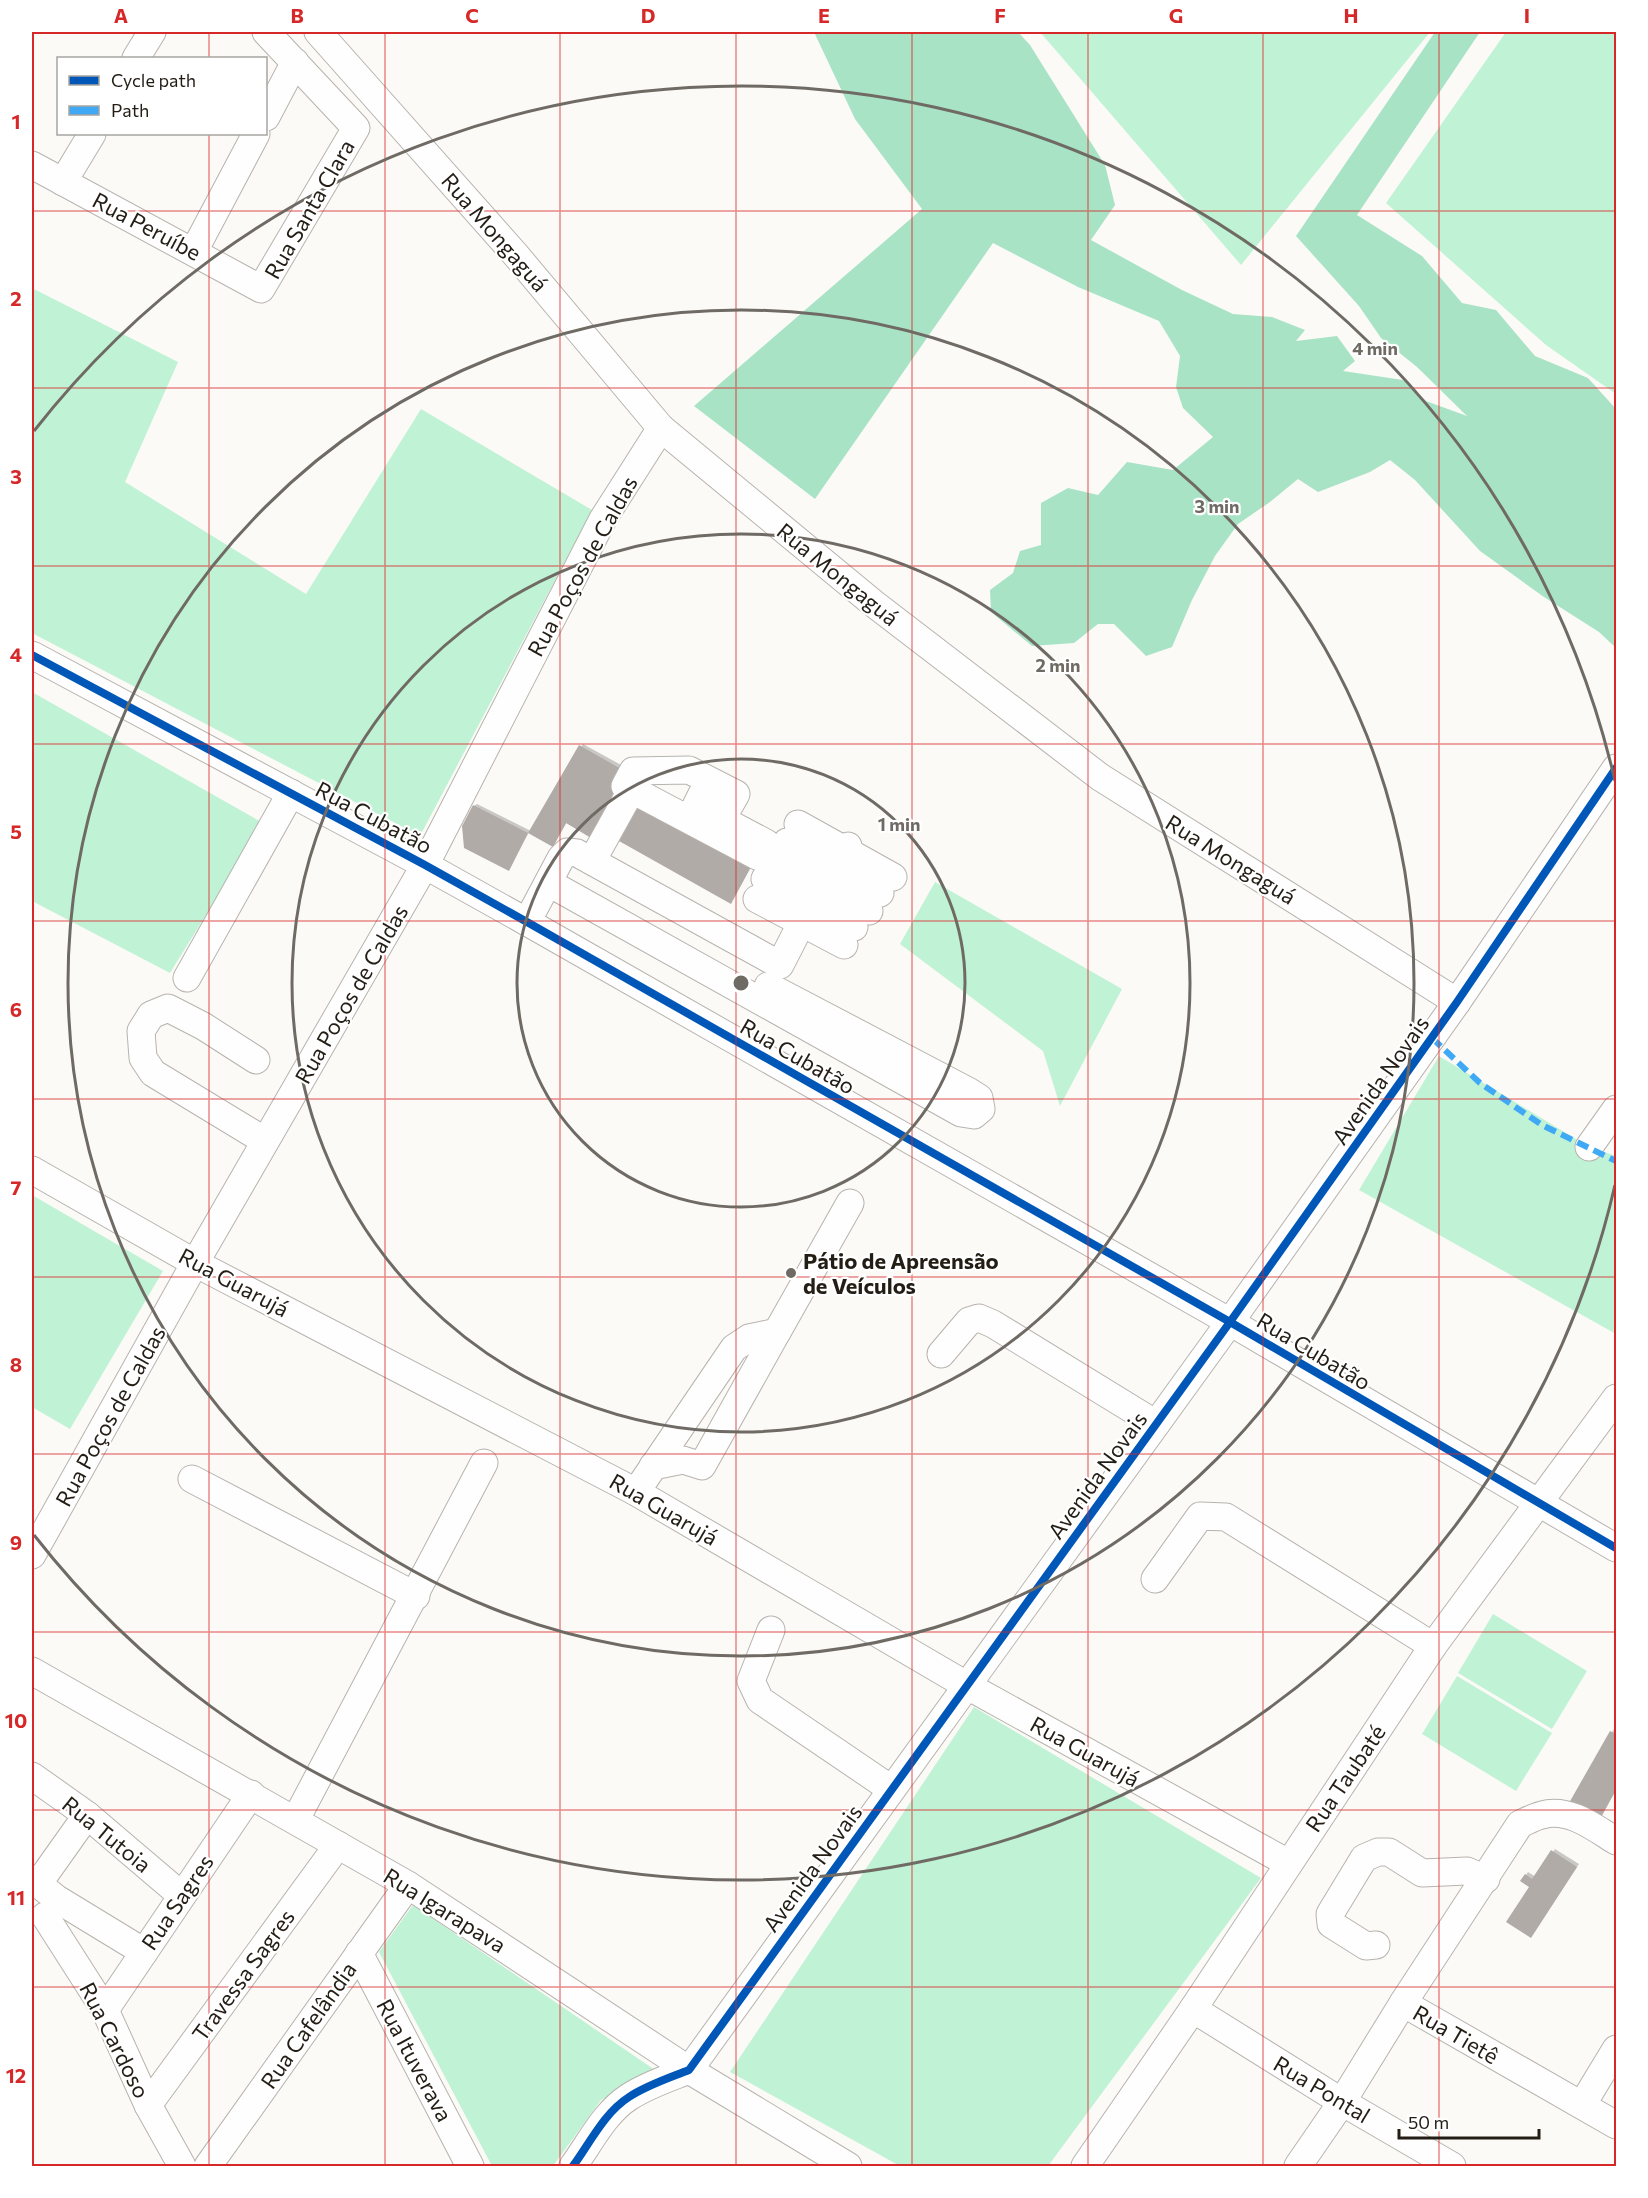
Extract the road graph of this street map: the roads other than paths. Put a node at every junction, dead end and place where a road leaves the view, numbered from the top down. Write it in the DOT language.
graph roads {
  1 [pos="152,32"];
  2 [pos="266,32"];
  3 [pos="318,32"];
  4 [pos="137,57"];
  5 [pos="295,62"];
  6 [pos="267,115"];
  7 [pos="91,135"];
  8 [pos="255,135"];
  9 [pos="32,165"];
  10 [pos="63,182"];
  11 [pos="194,251"];
  12 [pos="261,289"];
  13 [pos="661,428"];
  14 [pos="32,655"];
  15 [pos="1617,768"];
  16 [pos="632,789"];
  17 [pos="291,793"];
  18 [pos="776,860"];
  19 [pos="592,861"];
  20 [pos="425,865"];
  21 [pos="828,880"];
  22 [pos="549,883"];
  23 [pos="868,911"];
  24 [pos="527,922"];
  25 [pos="774,976"];
  26 [pos="187,978"];
  27 [pos="1457,1002"];
  28 [pos="256,1060"];
  29 [pos="1617,1109"];
  30 [pos="265,1141"];
  31 [pos="1589,1147"];
  32 [pos="32,1170"];
  33 [pos="850,1203"];
  34 [pos="195,1263"];
  35 [pos="1230,1322"];
  36 [pos="777,1332"];
  37 [pos="941,1354"];
  38 [pos="1617,1398"];
  39 [pos="1156,1424"];
  40 [pos="484,1463"];
  41 [pos="653,1466"];
  42 [pos="192,1479"];
  43 [pos="636,1492"];
  44 [pos="1538,1504"];
  45 [pos="1617,1548"];
  46 [pos="32,1555"];
  47 [pos="1155,1579"];
  48 [pos="416,1596"];
  49 [pos="771,1630"];
  50 [pos="1433,1646"];
  51 [pos="32,1671"];
  52 [pos="966,1685"];
  53 [pos="32,1776"];
  54 [pos="891,1789"];
  55 [pos="251,1794"];
  56 [pos="87,1815"];
  57 [pos="296,1819"];
  58 [pos="1617,1841"];
  59 [pos="338,1845"];
  60 [pos="1288,1863"];
  61 [pos="1485,1879"];
  62 [pos="408,1885"];
  63 [pos="182,1895"];
  64 [pos="41,1902"];
  65 [pos="1376,1945"];
  66 [pos="144,1952"];
  67 [pos="359,1953"];
  68 [pos="1402,2003"];
  69 [pos="1193,2009"];
  70 [pos="105,2010"];
  71 [pos="1617,2049"];
  72 [pos="689,2070"];
  73 [pos="1342,2103"];
  74 [pos="148,2105"];
  75 [pos="1582,2105"];
  76 [pos="1617,2125"];
  77 [pos="182,2166"];
  78 [pos="208,2166"];
  79 [pos="470,2166"];
  80 [pos="573,2166"];
  81 [pos="848,2166"];
  82 [pos="1084,2166"];
  83 [pos="1298,2166"];
  84 [pos="1452,2166"];
  1 -- 4 [label="street"];
  2 -- 5 [label="street"];
  3 -- 13 [label="street, Rua Mongaguá"];
  5 -- 6 [label="street"];
  5 -- 12 [label="street, Rua Santa Clara"];
  7 -- 10 [label="street"];
  8 -- 11 [label="street"];
  9 -- 10 [label="street, Rua Peruíbe"];
  10 -- 11 [label="street, Rua Peruíbe"];
  11 -- 12 [label="street, Rua Peruíbe"];
  13 -- 20 [label="street, Rua Poços de Caldas"];
  13 -- 27 [label="street, Rua Mongaguá"];
  14 -- 17 [label="street, Rua Cubatão"];
  15 -- 27 [label="street, Avenida Novais"];
  16 -- 16 [label="street"];
  16 -- 19 [label="street"];
  17 -- 20 [label="street, Rua Cubatão"];
  17 -- 26 [label="street"];
  18 -- 21 [label="street"];
  18 -- 21 [label="street"];
  18 -- 21 [label="street"];
  19 -- 22 [label="street"];
  19 -- 25 [label="street"];
  20 -- 24 [label="street, Rua Cubatão"];
  20 -- 30 [label="street, Rua Poços de Caldas"];
  21 -- 23 [label="street"];
  21 -- 23 [label="street"];
  21 -- 23 [label="street"];
  21 -- 25 [label="street"];
  22 -- 24 [label="street"];
  22 -- 25 [label="street"];
  24 -- 35 [label="street, Rua Cubatão"];
  27 -- 35 [label="street, Avenida Novais"];
  28 -- 30 [label="street"];
  29 -- 31 [label="street"];
  30 -- 34 [label="street, Rua Poços de Caldas"];
  32 -- 34 [label="street, Rua Guarujá"];
  33 -- 36 [label="street"];
  34 -- 43 [label="street, Rua Guarujá"];
  34 -- 46 [label="street, Rua Poços de Caldas"];
  35 -- 39 [label="street, Avenida Novais"];
  35 -- 44 [label="street, Rua Cubatão"];
  36 -- 41 [label="street"];
  36 -- 41 [label="street"];
  37 -- 39 [label="street"];
  38 -- 44 [label="street, Rua Taubaté"];
  39 -- 52 [label="street, Avenida Novais"];
  40 -- 48 [label="street"];
  41 -- 43 [label="street"];
  42 -- 48 [label="street"];
  43 -- 52 [label="street, Rua Guarujá"];
  44 -- 45 [label="street, Rua Cubatão"];
  44 -- 50 [label="street, Rua Taubaté"];
  47 -- 50 [label="street"];
  48 -- 57 [label="street"];
  49 -- 54 [label="street"];
  50 -- 60 [label="street, Rua Taubaté"];
  51 -- 55 [label="street, Rua Igarapava"];
  52 -- 54 [label="street, Avenida Novais"];
  52 -- 60 [label="street, Rua Guarujá"];
  53 -- 56 [label="street, Rua Tutoia"];
  54 -- 72 [label="street, Avenida Novais"];
  55 -- 57 [label="street, Rua Igarapava"];
  55 -- 63 [label="street, Rua Sagres"];
  56 -- 63 [label="street, Rua Tutoia"];
  56 -- 64 [label="street"];
  57 -- 59 [label="street, Rua Igarapava"];
  58 -- 61 [label="street"];
  59 -- 62 [label="street, Rua Igarapava"];
  59 -- 74 [label="street, Travessa Sagres"];
  60 -- 69 [label="street, Rua Taubaté"];
  61 -- 65 [label="street"];
  61 -- 68 [label="street"];
  62 -- 67 [label="street, Rua Cafelândia"];
  62 -- 72 [label="street, Rua Igarapava"];
  63 -- 66 [label="street, Rua Sagres"];
  64 -- 66 [label="street"];
  64 -- 70 [label="street, Rua Cardoso"];
  66 -- 70 [label="street, Rua Sagres"];
  67 -- 78 [label="street, Rua Cafelândia"];
  67 -- 79 [label="street, Rua Ituverava"];
  68 -- 73 [label="street, Rua Tietê"];
  68 -- 75 [label="street, Rua Tietê"];
  69 -- 73 [label="street, Rua Pontal"];
  69 -- 82 [label="street, Rua Taubaté"];
  70 -- 74 [label="street, Rua Cardoso"];
  71 -- 75 [label="street"];
  72 -- 80 [label="street"];
  72 -- 81 [label="street, Rua Igarapava"];
  73 -- 83 [label="street, Rua Tietê"];
  73 -- 84 [label="street, Rua Pontal"];
  74 -- 77 [label="street, Rua Cardoso"];
  75 -- 76 [label="street, Rua Tietê"];
}
